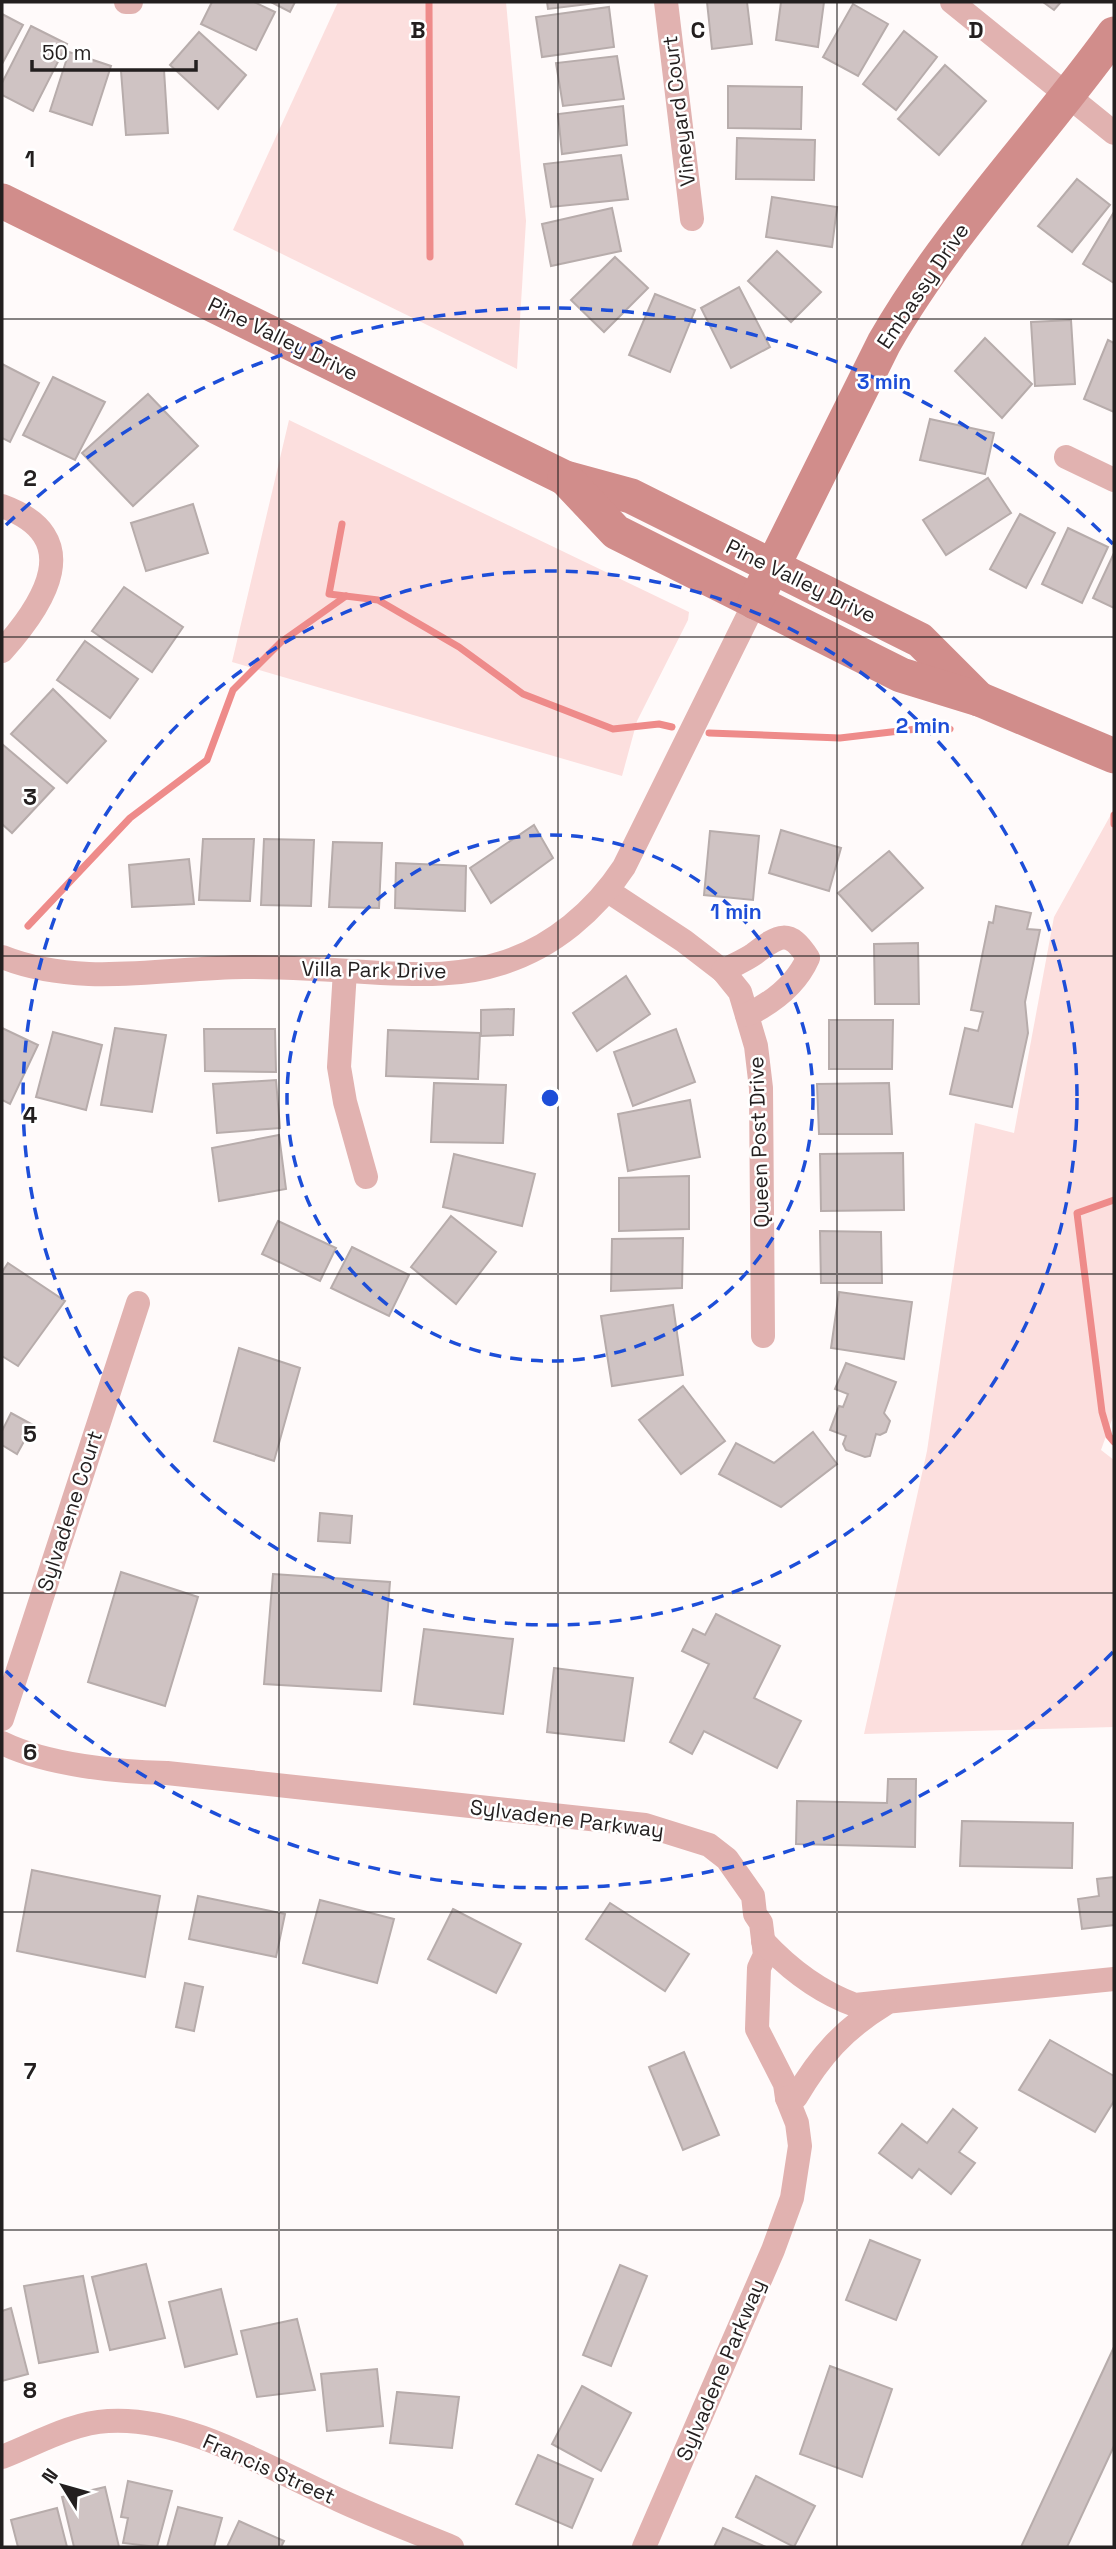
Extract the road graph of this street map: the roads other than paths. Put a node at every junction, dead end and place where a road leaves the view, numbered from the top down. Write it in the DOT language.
graph roads {
  1 [pos="126,2"];
  2 [pos="131,2"];
  3 [pos="666,2"];
  4 [pos="952,2"];
  5 [pos="1114,34"];
  6 [pos="1068,95"];
  7 [pos="1114,133"];
  8 [pos="2,201"];
  9 [pos="692,219"];
  10 [pos="1066,457"];
  11 [pos="565,478"];
  12 [pos="1114,480"];
  13 [pos="2,506"];
  14 [pos="772,566"];
  15 [pos="755,602"];
  16 [pos="2,651"];
  17 [pos="979,699"];
  18 [pos="1114,756"];
  19 [pos="608,891"];
  20 [pos="2,957"];
  21 [pos="345,971"];
  22 [pos="723,971"];
  23 [pos="747,1015"];
  24 [pos="366,1177"];
  25 [pos="138,1303"];
  26 [pos="763,1335"];
  27 [pos="2,1718"];
  28 [pos="2,1743"];
  29 [pos="763,1941"];
  30 [pos="1114,1979"];
  31 [pos="886,2004"];
  32 [pos="787,2098"];
  33 [pos="2,2457"];
  34 [pos="452,2547"];
  35 [pos="644,2547"];
  1 -- 2 [label="street"];
  3 -- 9 [label="street, Vineyard Court"];
  4 -- 6 [label="street"];
  5 -- 6 [label="main road, Embassy Drive"];
  6 -- 7 [label="street"];
  6 -- 14 [label="main road, Embassy Drive"];
  8 -- 11 [label="main road, Pine Valley Drive"];
  10 -- 12 [label="street"];
  11 -- 14 [label="main road, Pine Valley Drive"];
  11 -- 15 [label="main road, Pine Valley Drive"];
  13 -- 16 [label="street"];
  14 -- 15 [label="main road, Embassy Drive"];
  14 -- 17 [label="main road, Pine Valley Drive"];
  15 -- 17 [label="main road, Pine Valley Drive"];
  15 -- 19 [label="street, Villa Park Drive"];
  17 -- 18 [label="main road, Pine Valley Drive"];
  19 -- 21 [label="street, Villa Park Drive"];
  19 -- 22 [label="street, Queen Post Drive"];
  20 -- 21 [label="street, Villa Park Drive"];
  21 -- 24 [label="street"];
  22 -- 23 [label="street, Queen Post Drive"];
  22 -- 23 [label="street"];
  23 -- 26 [label="street, Queen Post Drive"];
  25 -- 27 [label="street, Sylvadene Court"];
  28 -- 29 [label="street, Sylvadene Parkway"];
  29 -- 31 [label="street"];
  29 -- 32 [label="street, Sylvadene Parkway"];
  30 -- 31 [label="street"];
  31 -- 32 [label="street"];
  32 -- 35 [label="street, Sylvadene Parkway"];
  33 -- 34 [label="street, Francis Street"];
}
